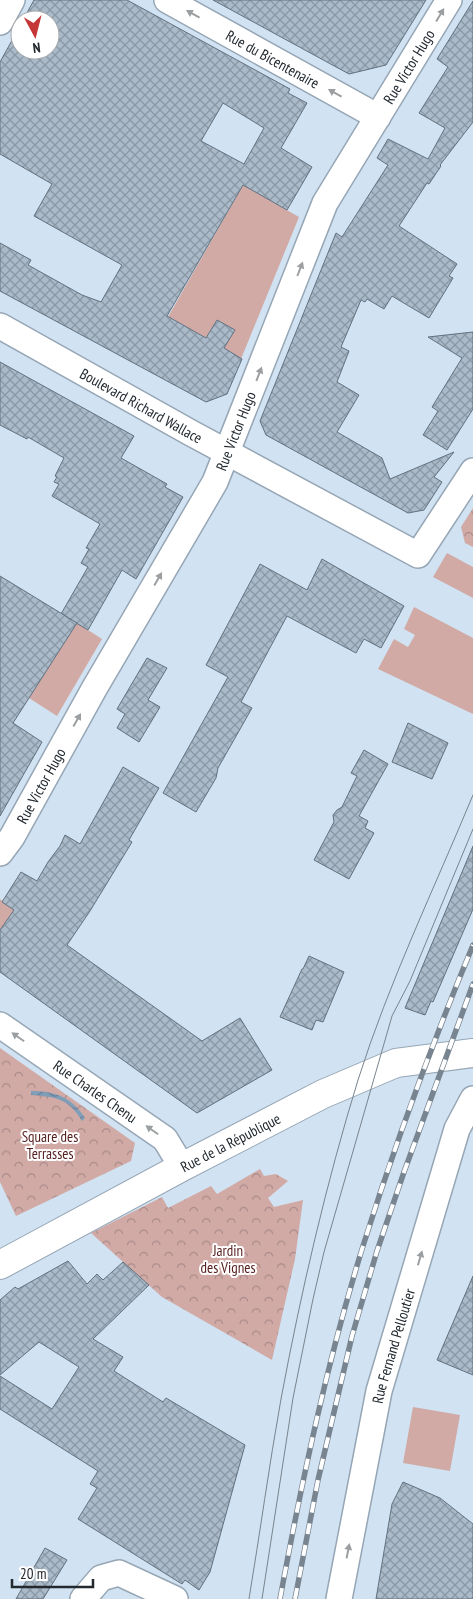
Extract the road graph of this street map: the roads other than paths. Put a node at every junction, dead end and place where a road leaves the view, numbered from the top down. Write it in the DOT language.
graph roads {
  1 [pos="12,0"];
  2 [pos="167,0"];
  3 [pos="449,0"];
  4 [pos="0,22"];
  5 [pos="378,117"];
  6 [pos="0,326"];
  7 [pos="228,452"];
  8 [pos="473,471"];
  9 [pos="0,853"];
  10 [pos="0,1025"];
  11 [pos="473,1052"];
  12 [pos="473,1100"];
  13 [pos="182,1167"];
  14 [pos="0,1265"];
  15 [pos="83,1599"];
  16 [pos="175,1599"];
  17 [pos="339,1599"];
  1 -- 4 [label="street"];
  5 -- 2 [label="street, Rue du Bicentenaire, one-way"];
  5 -- 3 [label="street, Rue Victor Hugo, one-way"];
  7 -- 5 [label="street, Rue Victor Hugo, one-way"];
  6 -- 7 [label="street, Boulevard Richard Wallace"];
  7 -- 8 [label="street, Boulevard Richard Wallace"];
  9 -- 7 [label="street, Rue Victor Hugo, one-way"];
  13 -- 10 [label="street, Rue Charles Chenu, one-way"];
  11 -- 13 [label="street, Rue de la République"];
  17 -- 12 [label="street, Rue Fernand Pelloutier, one-way"];
  13 -- 14 [label="street, Rue de la République"];
  15 -- 16 [label="street"];
}
